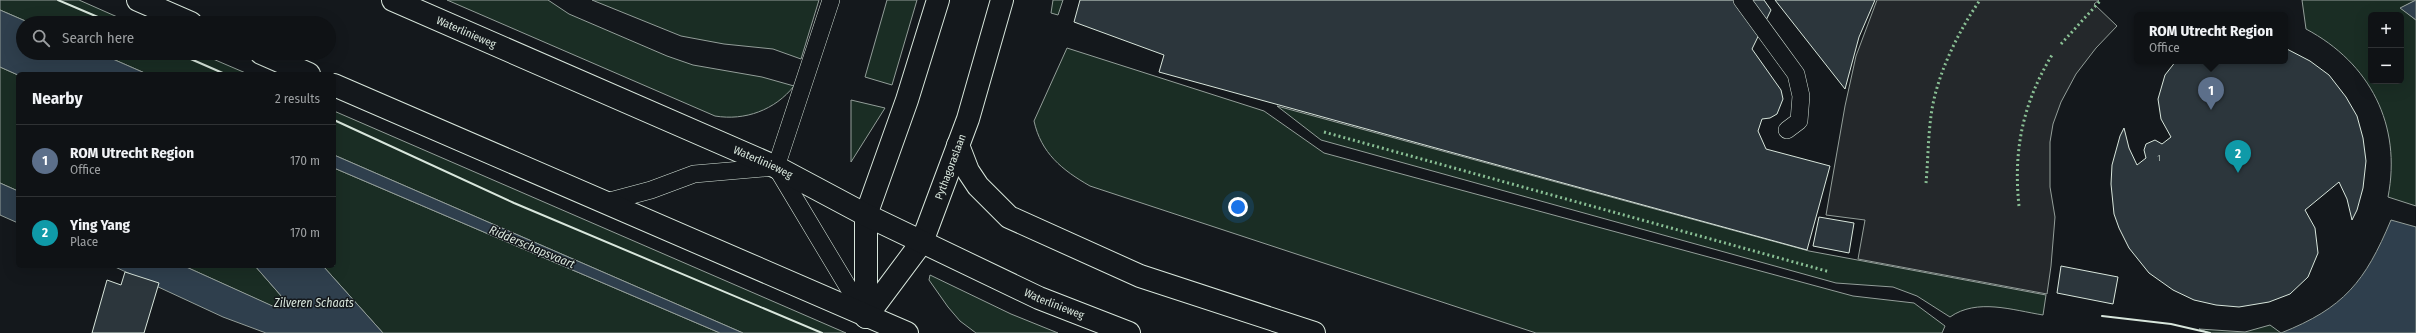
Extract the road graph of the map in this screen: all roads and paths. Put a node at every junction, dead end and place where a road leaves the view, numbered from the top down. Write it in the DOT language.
graph roads {
  1 [pos="138,0"];
  2 [pos="393,0"];
  3 [pos="830,0"];
  4 [pos="938,0"];
  5 [pos="1002,0"];
  6 [pos="1742,0"];
  7 [pos="175,16"];
  8 [pos="277,60"];
  9 [pos="304,72"];
  10 [pos="336,86"];
  11 [pos="1787,130"];
  12 [pos="958,145"];
  13 [pos="776,167"];
  14 [pos="606,202"];
  15 [pos="866,215"];
  16 [pos="922,242"];
  17 [pos="866,317"];
  18 [pos="907,333"];
  19 [pos="1129,333"];
  20 [pos="1314,333"];
  1 -- 7 [label="main road"];
  2 -- 13 [label="main road, Waterlinieweg"];
  3 -- 13 [label="lane"];
  4 -- 15 [label="main road"];
  5 -- 12 [label="main road, Pythagoraslaan"];
  6 -- 11 [label="lane"];
  8 -- 9 [label="main road"];
  10 -- 14 [label="main road"];
  12 -- 16 [label="main road, Pythagoraslaan"];
  12 -- 20 [label="main road"];
  13 -- 14 [label="lane"];
  13 -- 15 [label="main road, Waterlinieweg"];
  13 -- 17 [label="lane"];
  14 -- 17 [label="main road"];
  15 -- 16 [label="main road, Waterlinieweg"];
  15 -- 17 [label="main road"];
  16 -- 17 [label="main road, Pythagoraslaan"];
  16 -- 19 [label="main road, Waterlinieweg"];
  17 -- 18 [label="main road"];
}
